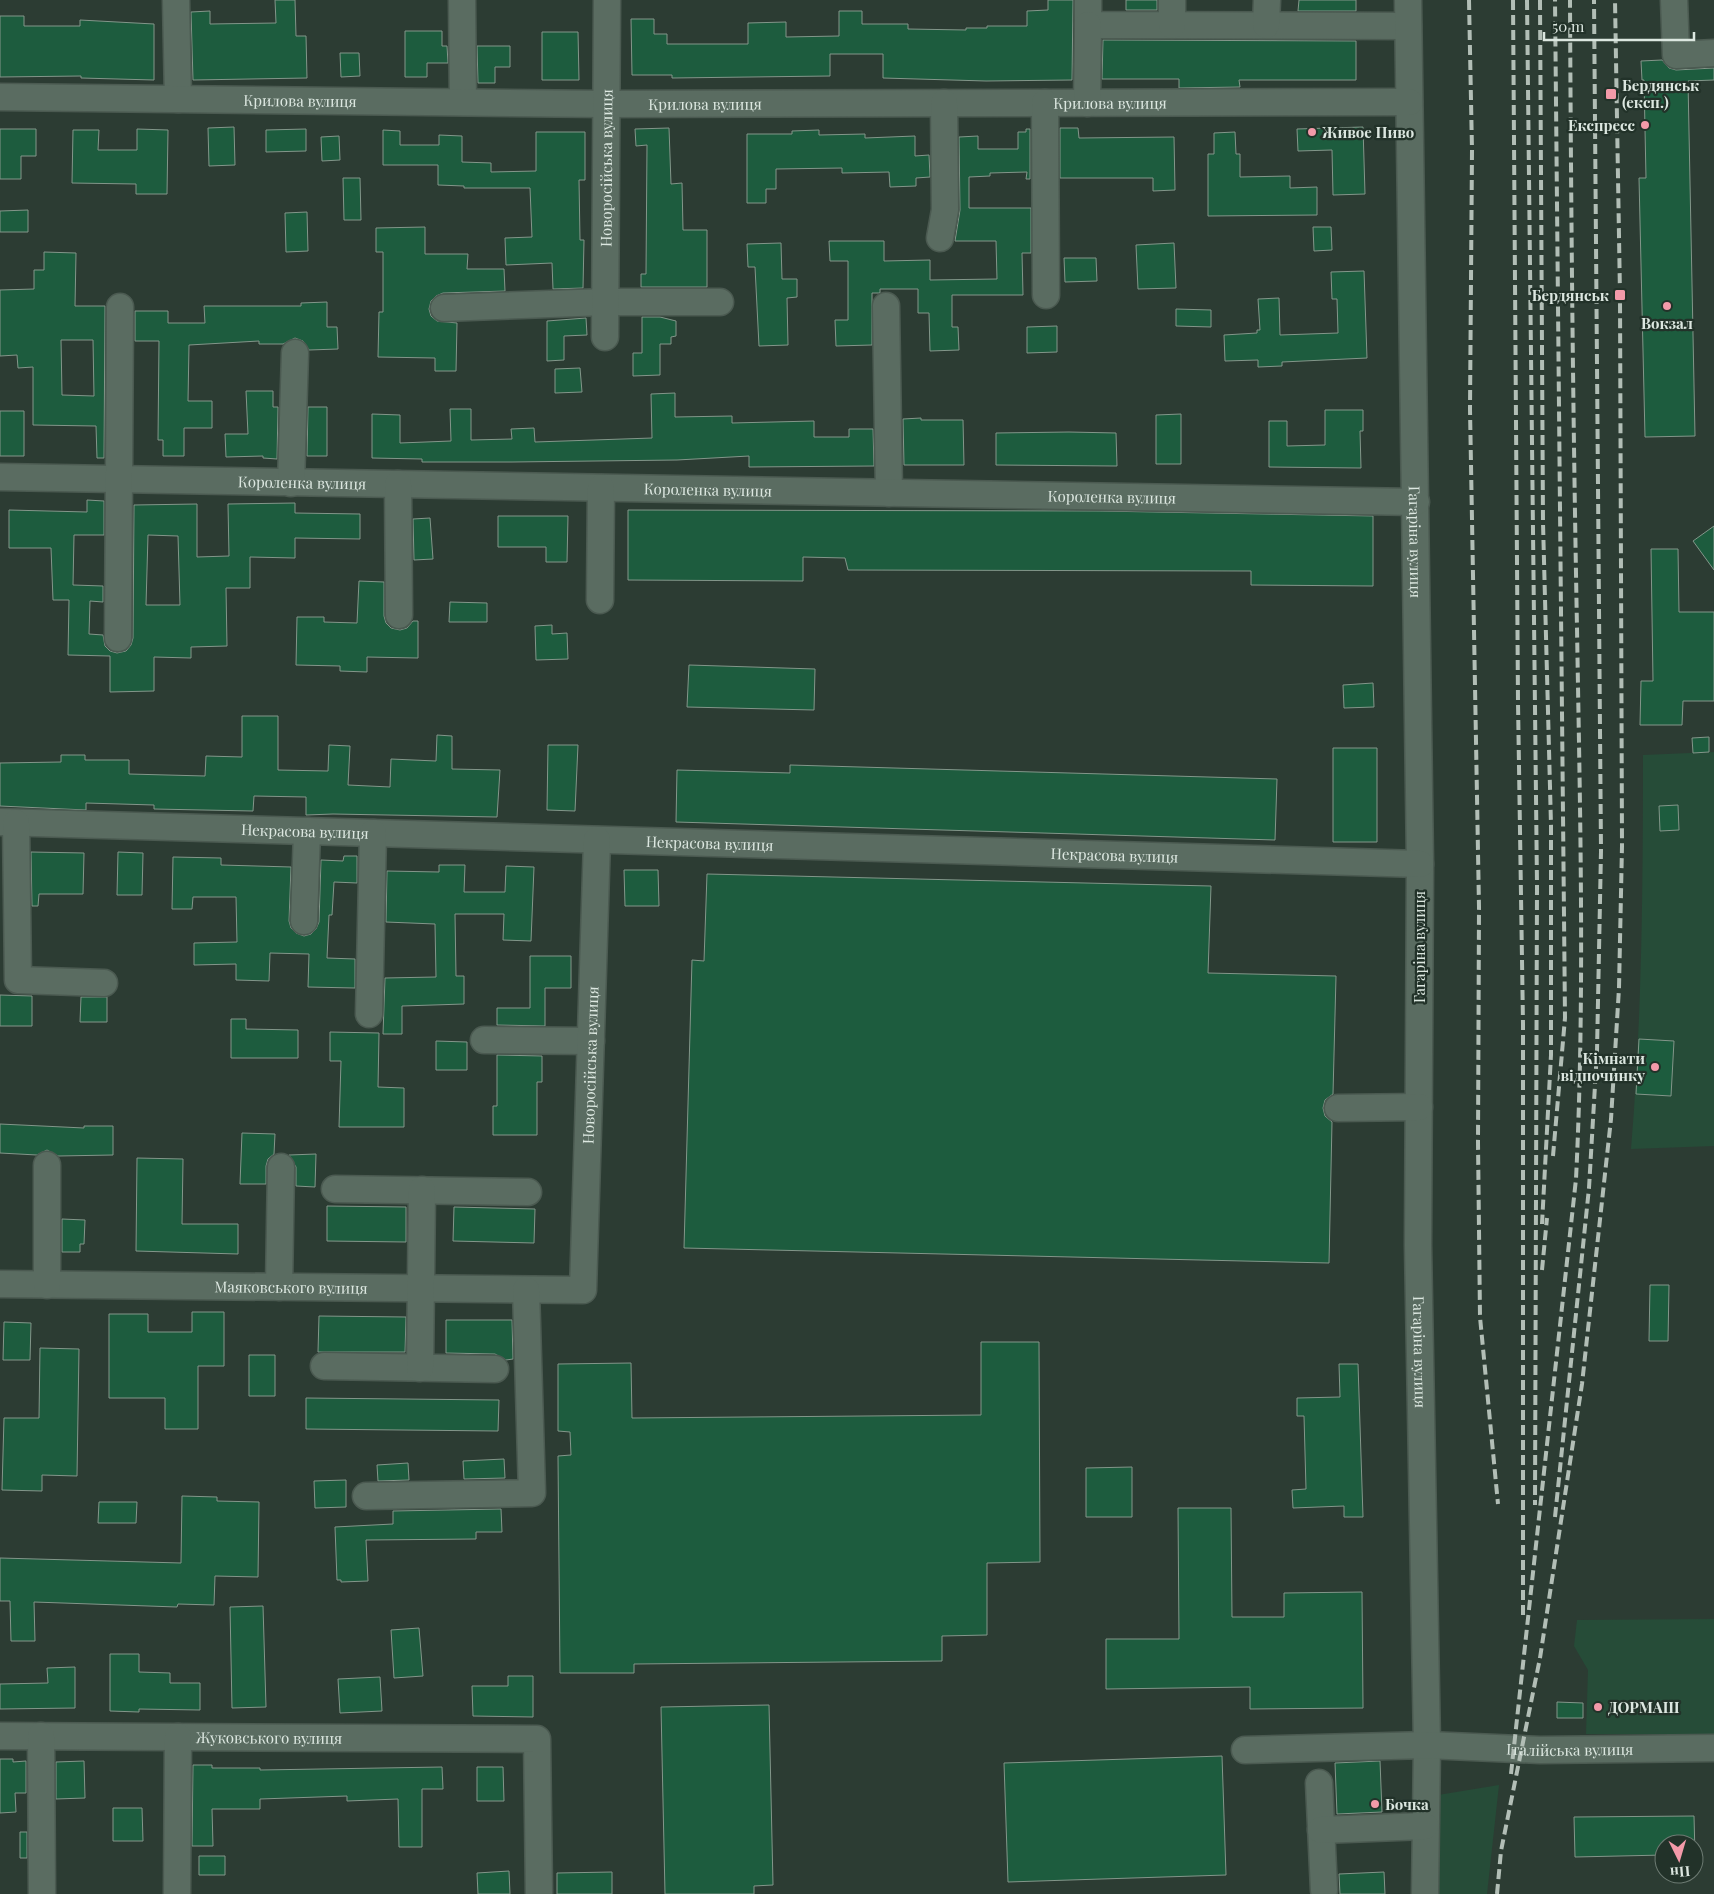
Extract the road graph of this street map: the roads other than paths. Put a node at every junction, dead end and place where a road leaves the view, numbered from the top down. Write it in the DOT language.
graph roads {
  1 [pos="176,0"];
  2 [pos="462,0"];
  3 [pos="607,0"];
  4 [pos="1408,0"];
  5 [pos="1674,0"];
  6 [pos="1088,12"];
  7 [pos="1172,12"];
  8 [pos="1267,13"];
  9 [pos="1408,26"];
  10 [pos="1714,53"];
  11 [pos="0,98"];
  12 [pos="178,99"];
  13 [pos="462,102"];
  14 [pos="1409,102"];
  15 [pos="944,103"];
  16 [pos="1045,103"];
  17 [pos="1088,103"];
  18 [pos="605,104"];
  19 [pos="940,238"];
  20 [pos="1046,295"];
  21 [pos="605,302"];
  22 [pos="720,302"];
  23 [pos="886,306"];
  24 [pos="120,307"];
  25 [pos="444,308"];
  26 [pos="605,337"];
  27 [pos="295,353"];
  28 [pos="0,478"];
  29 [pos="119,480"];
  30 [pos="291,482"];
  31 [pos="398,484"];
  32 [pos="601,488"];
  33 [pos="889,493"];
  34 [pos="1416,502"];
  35 [pos="600,600"];
  36 [pos="399,615"];
  37 [pos="118,638"];
  38 [pos="8,822"];
  39 [pos="307,831"];
  40 [pos="373,833"];
  41 [pos="597,840"];
  42 [pos="1420,864"];
  43 [pos="304,921"];
  44 [pos="104,984"];
  45 [pos="369,1014"];
  46 [pos="484,1040"];
  47 [pos="591,1040"];
  48 [pos="1418,1107"];
  49 [pos="1338,1108"];
  50 [pos="47,1165"];
  51 [pos="281,1167"];
  52 [pos="335,1189"];
  53 [pos="422,1190"];
  54 [pos="528,1192"];
  55 [pos="0,1284"];
  56 [pos="47,1285"];
  57 [pos="279,1288"];
  58 [pos="420,1289"];
  59 [pos="526,1290"];
  60 [pos="583,1290"];
  61 [pos="324,1366"];
  62 [pos="420,1368"];
  63 [pos="496,1369"];
  64 [pos="366,1496"];
  65 [pos="0,1736"];
  66 [pos="42,1736"];
  67 [pos="178,1737"];
  68 [pos="1427,1745"];
  69 [pos="1714,1748"];
  70 [pos="1246,1750"];
  71 [pos="1319,1783"];
  72 [pos="1425,1826"];
  73 [pos="1321,1830"];
  74 [pos="1324,1890"];
  75 [pos="42,1894"];
  76 [pos="177,1894"];
  77 [pos="539,1894"];
  78 [pos="1425,1894"];
  1 -- 12 [label="street"];
  2 -- 13 [label="street"];
  3 -- 18 [label="street, Новоросійська вулиця"];
  4 -- 9 [label="street, Гагаріна вулиця"];
  5 -- 10 [label="street"];
  6 -- 7 [label="street"];
  6 -- 17 [label="street"];
  7 -- 8 [label="street"];
  8 -- 9 [label="street"];
  9 -- 14 [label="street, Гагаріна вулиця"];
  11 -- 12 [label="street, Крилова вулиця"];
  12 -- 13 [label="street, Крилова вулиця"];
  13 -- 18 [label="street, Крилова вулиця"];
  14 -- 17 [label="street, Крилова вулиця"];
  14 -- 34 [label="street, Гагаріна вулиця"];
  15 -- 16 [label="street, Крилова вулиця"];
  15 -- 18 [label="street, Крилова вулиця"];
  15 -- 19 [label="street"];
  16 -- 17 [label="street, Крилова вулиця"];
  16 -- 20 [label="street"];
  18 -- 21 [label="street, Новоросійська вулиця"];
  21 -- 22 [label="street"];
  21 -- 25 [label="street"];
  21 -- 26 [label="street, Новоросійська вулиця"];
  23 -- 33 [label="street"];
  24 -- 29 [label="street"];
  27 -- 30 [label="street"];
  28 -- 29 [label="street, Короленка вулиця"];
  29 -- 30 [label="street, Короленка вулиця"];
  29 -- 37 [label="street"];
  30 -- 31 [label="street, Короленка вулиця"];
  31 -- 32 [label="street, Короленка вулиця"];
  31 -- 36 [label="street"];
  32 -- 33 [label="street, Короленка вулиця"];
  32 -- 35 [label="street"];
  33 -- 34 [label="street, Короленка вулиця"];
  34 -- 42 [label="street, Гагаріна вулиця"];
  38 -- 39 [label="street, Некрасова вулиця"];
  38 -- 44 [label="street"];
  39 -- 40 [label="street, Некрасова вулиця"];
  39 -- 43 [label="street"];
  40 -- 41 [label="street, Некрасова вулиця"];
  40 -- 45 [label="street"];
  41 -- 42 [label="street, Некрасова вулиця"];
  41 -- 47 [label="street, Новоросійська вулиця"];
  42 -- 48 [label="street, Гагаріна вулиця"];
  46 -- 47 [label="street"];
  47 -- 60 [label="street, Новоросійська вулиця"];
  48 -- 49 [label="street"];
  48 -- 68 [label="street, Гагаріна вулиця"];
  50 -- 56 [label="street"];
  51 -- 57 [label="street"];
  52 -- 53 [label="street"];
  53 -- 54 [label="street"];
  53 -- 58 [label="street"];
  55 -- 56 [label="street, Маяковського вулиця"];
  56 -- 57 [label="street, Маяковського вулиця"];
  57 -- 58 [label="street, Маяковського вулиця"];
  58 -- 59 [label="street, Маяковського вулиця"];
  58 -- 62 [label="street"];
  59 -- 60 [label="street, Маяковського вулиця"];
  59 -- 64 [label="street"];
  61 -- 62 [label="street"];
  62 -- 63 [label="street"];
  65 -- 66 [label="street, Жуковського вулиця"];
  66 -- 67 [label="street, Жуковського вулиця"];
  66 -- 75 [label="street"];
  67 -- 76 [label="street"];
  67 -- 77 [label="street, Жуковського вулиця"];
  68 -- 69 [label="street, Італійська вулиця"];
  68 -- 70 [label="street, Італійська вулиця"];
  68 -- 72 [label="street, Гагаріна вулиця"];
  71 -- 73 [label="street"];
  72 -- 73 [label="street"];
  72 -- 78 [label="street, Гагаріна вулиця"];
  73 -- 74 [label="street"];
}
